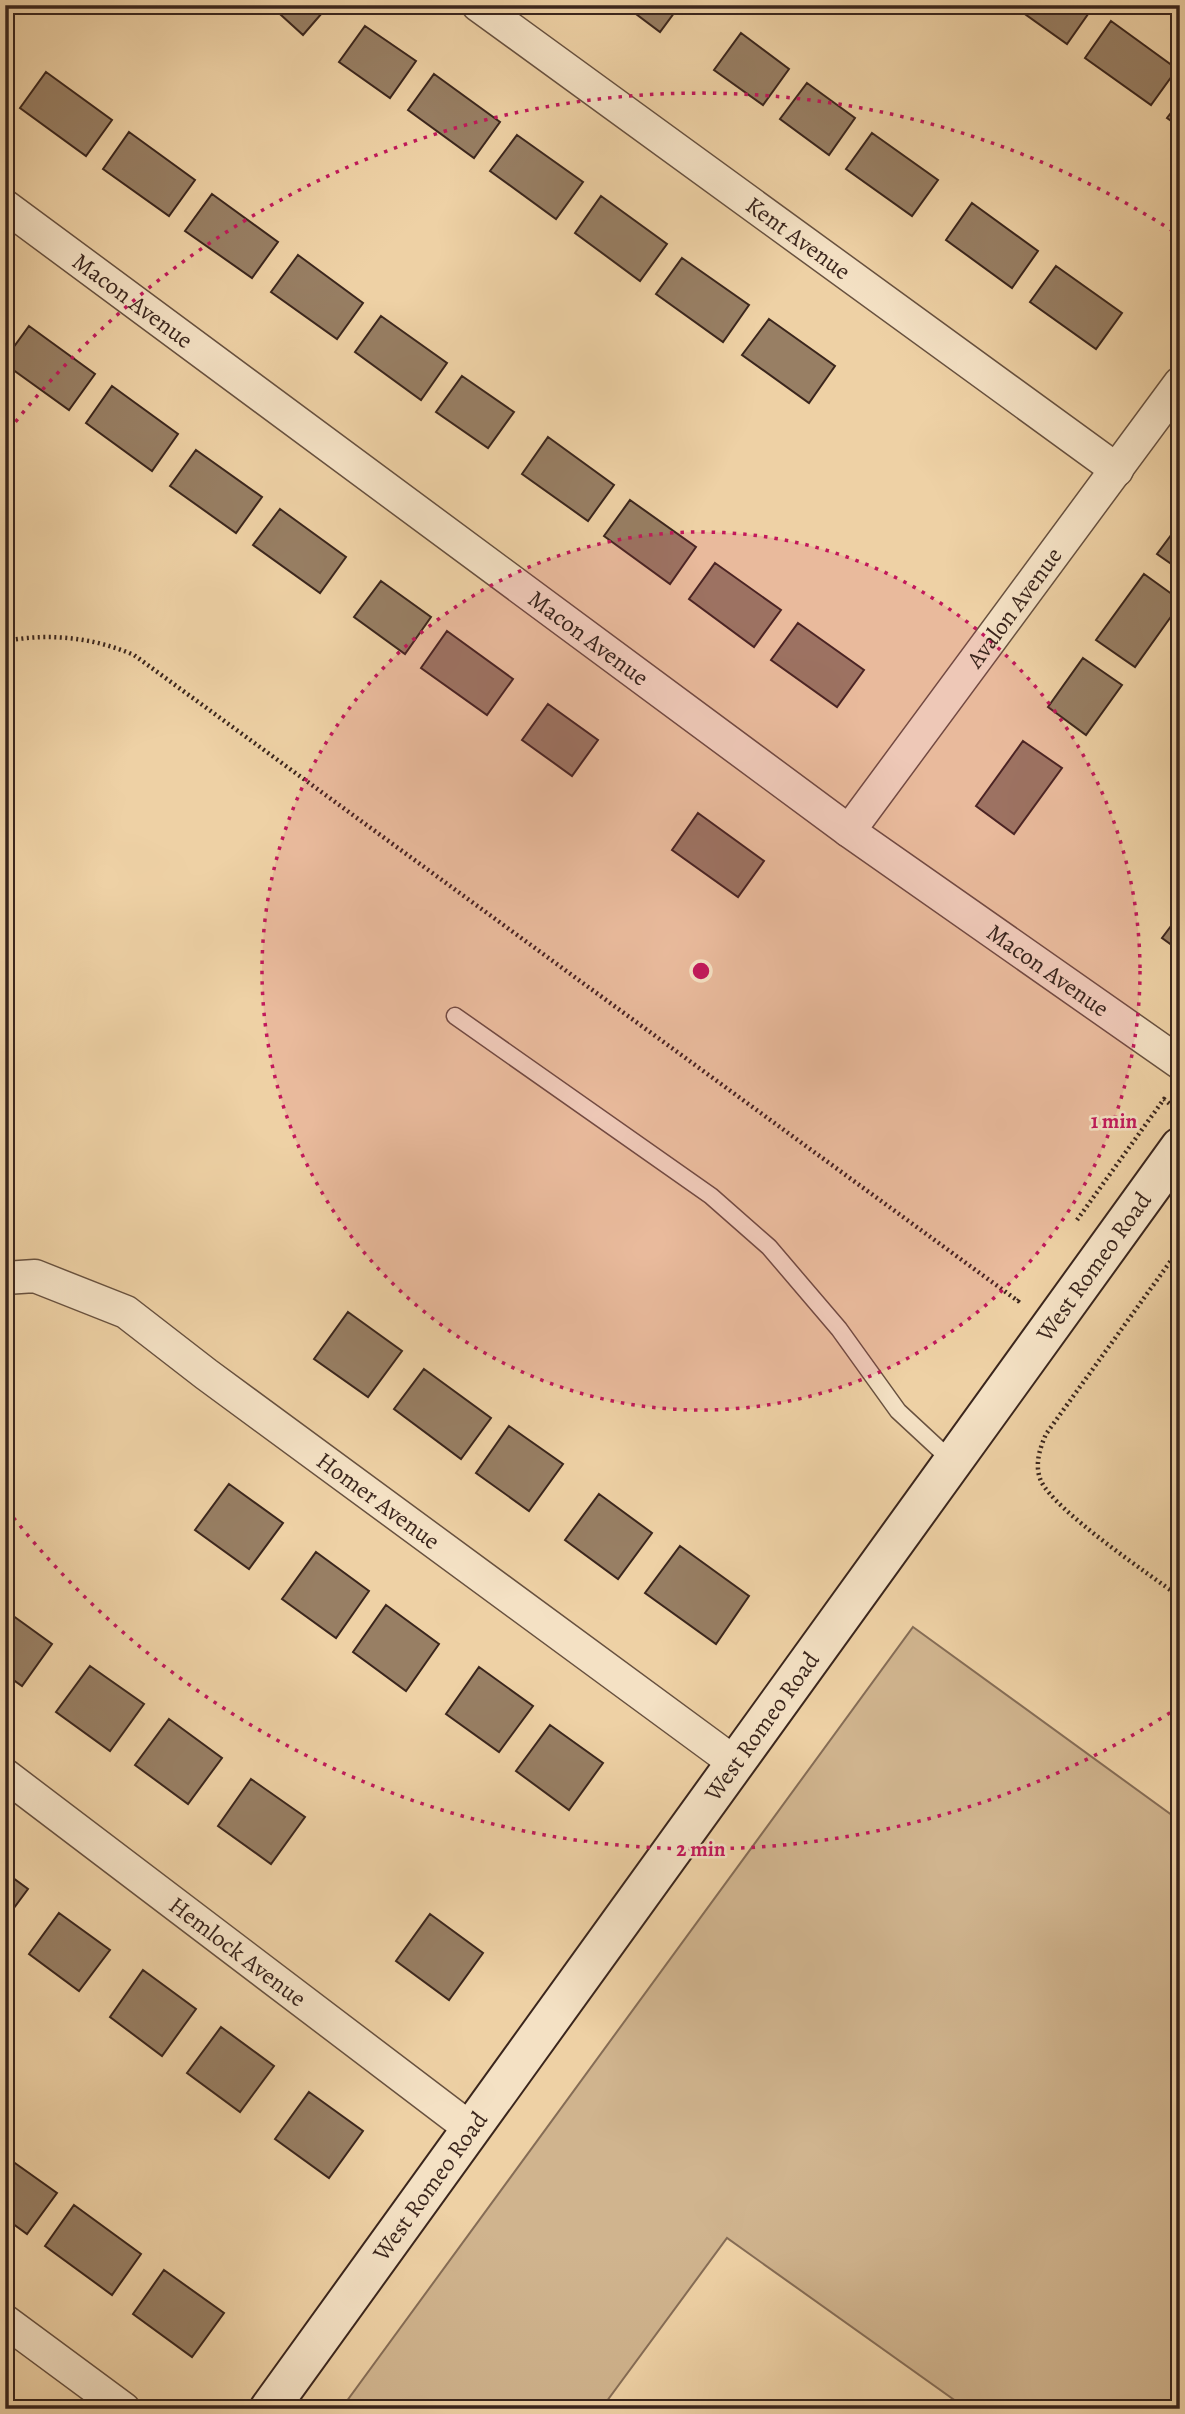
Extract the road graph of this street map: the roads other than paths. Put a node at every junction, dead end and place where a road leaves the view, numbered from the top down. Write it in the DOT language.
graph roads {
  1 [pos="478,5"];
  2 [pos="5,205"];
  3 [pos="1180,383"];
  4 [pos="1117,470"];
  5 [pos="849,831"];
  6 [pos="454,1016"];
  7 [pos="1180,1063"];
  8 [pos="1180,1147"];
  9 [pos="5,1278"];
  10 [pos="953,1462"];
  11 [pos="735,1763"];
  12 [pos="5,1775"];
  13 [pos="471,2129"];
  14 [pos="5,2321"];
  15 [pos="124,2409"];
  16 [pos="269,2409"];
  1 -- 4 [label="street, Kent Avenue"];
  2 -- 5 [label="street, Macon Avenue"];
  3 -- 4 [label="street, Avalon Avenue"];
  4 -- 5 [label="street, Avalon Avenue"];
  5 -- 7 [label="street, Macon Avenue"];
  6 -- 10 [label="lane"];
  8 -- 10 [label="main road, West Romeo Road"];
  9 -- 11 [label="street, Homer Avenue"];
  10 -- 11 [label="main road, West Romeo Road"];
  11 -- 13 [label="main road, West Romeo Road"];
  12 -- 13 [label="street, Hemlock Avenue"];
  13 -- 16 [label="main road, West Romeo Road"];
  14 -- 15 [label="street"];
}
